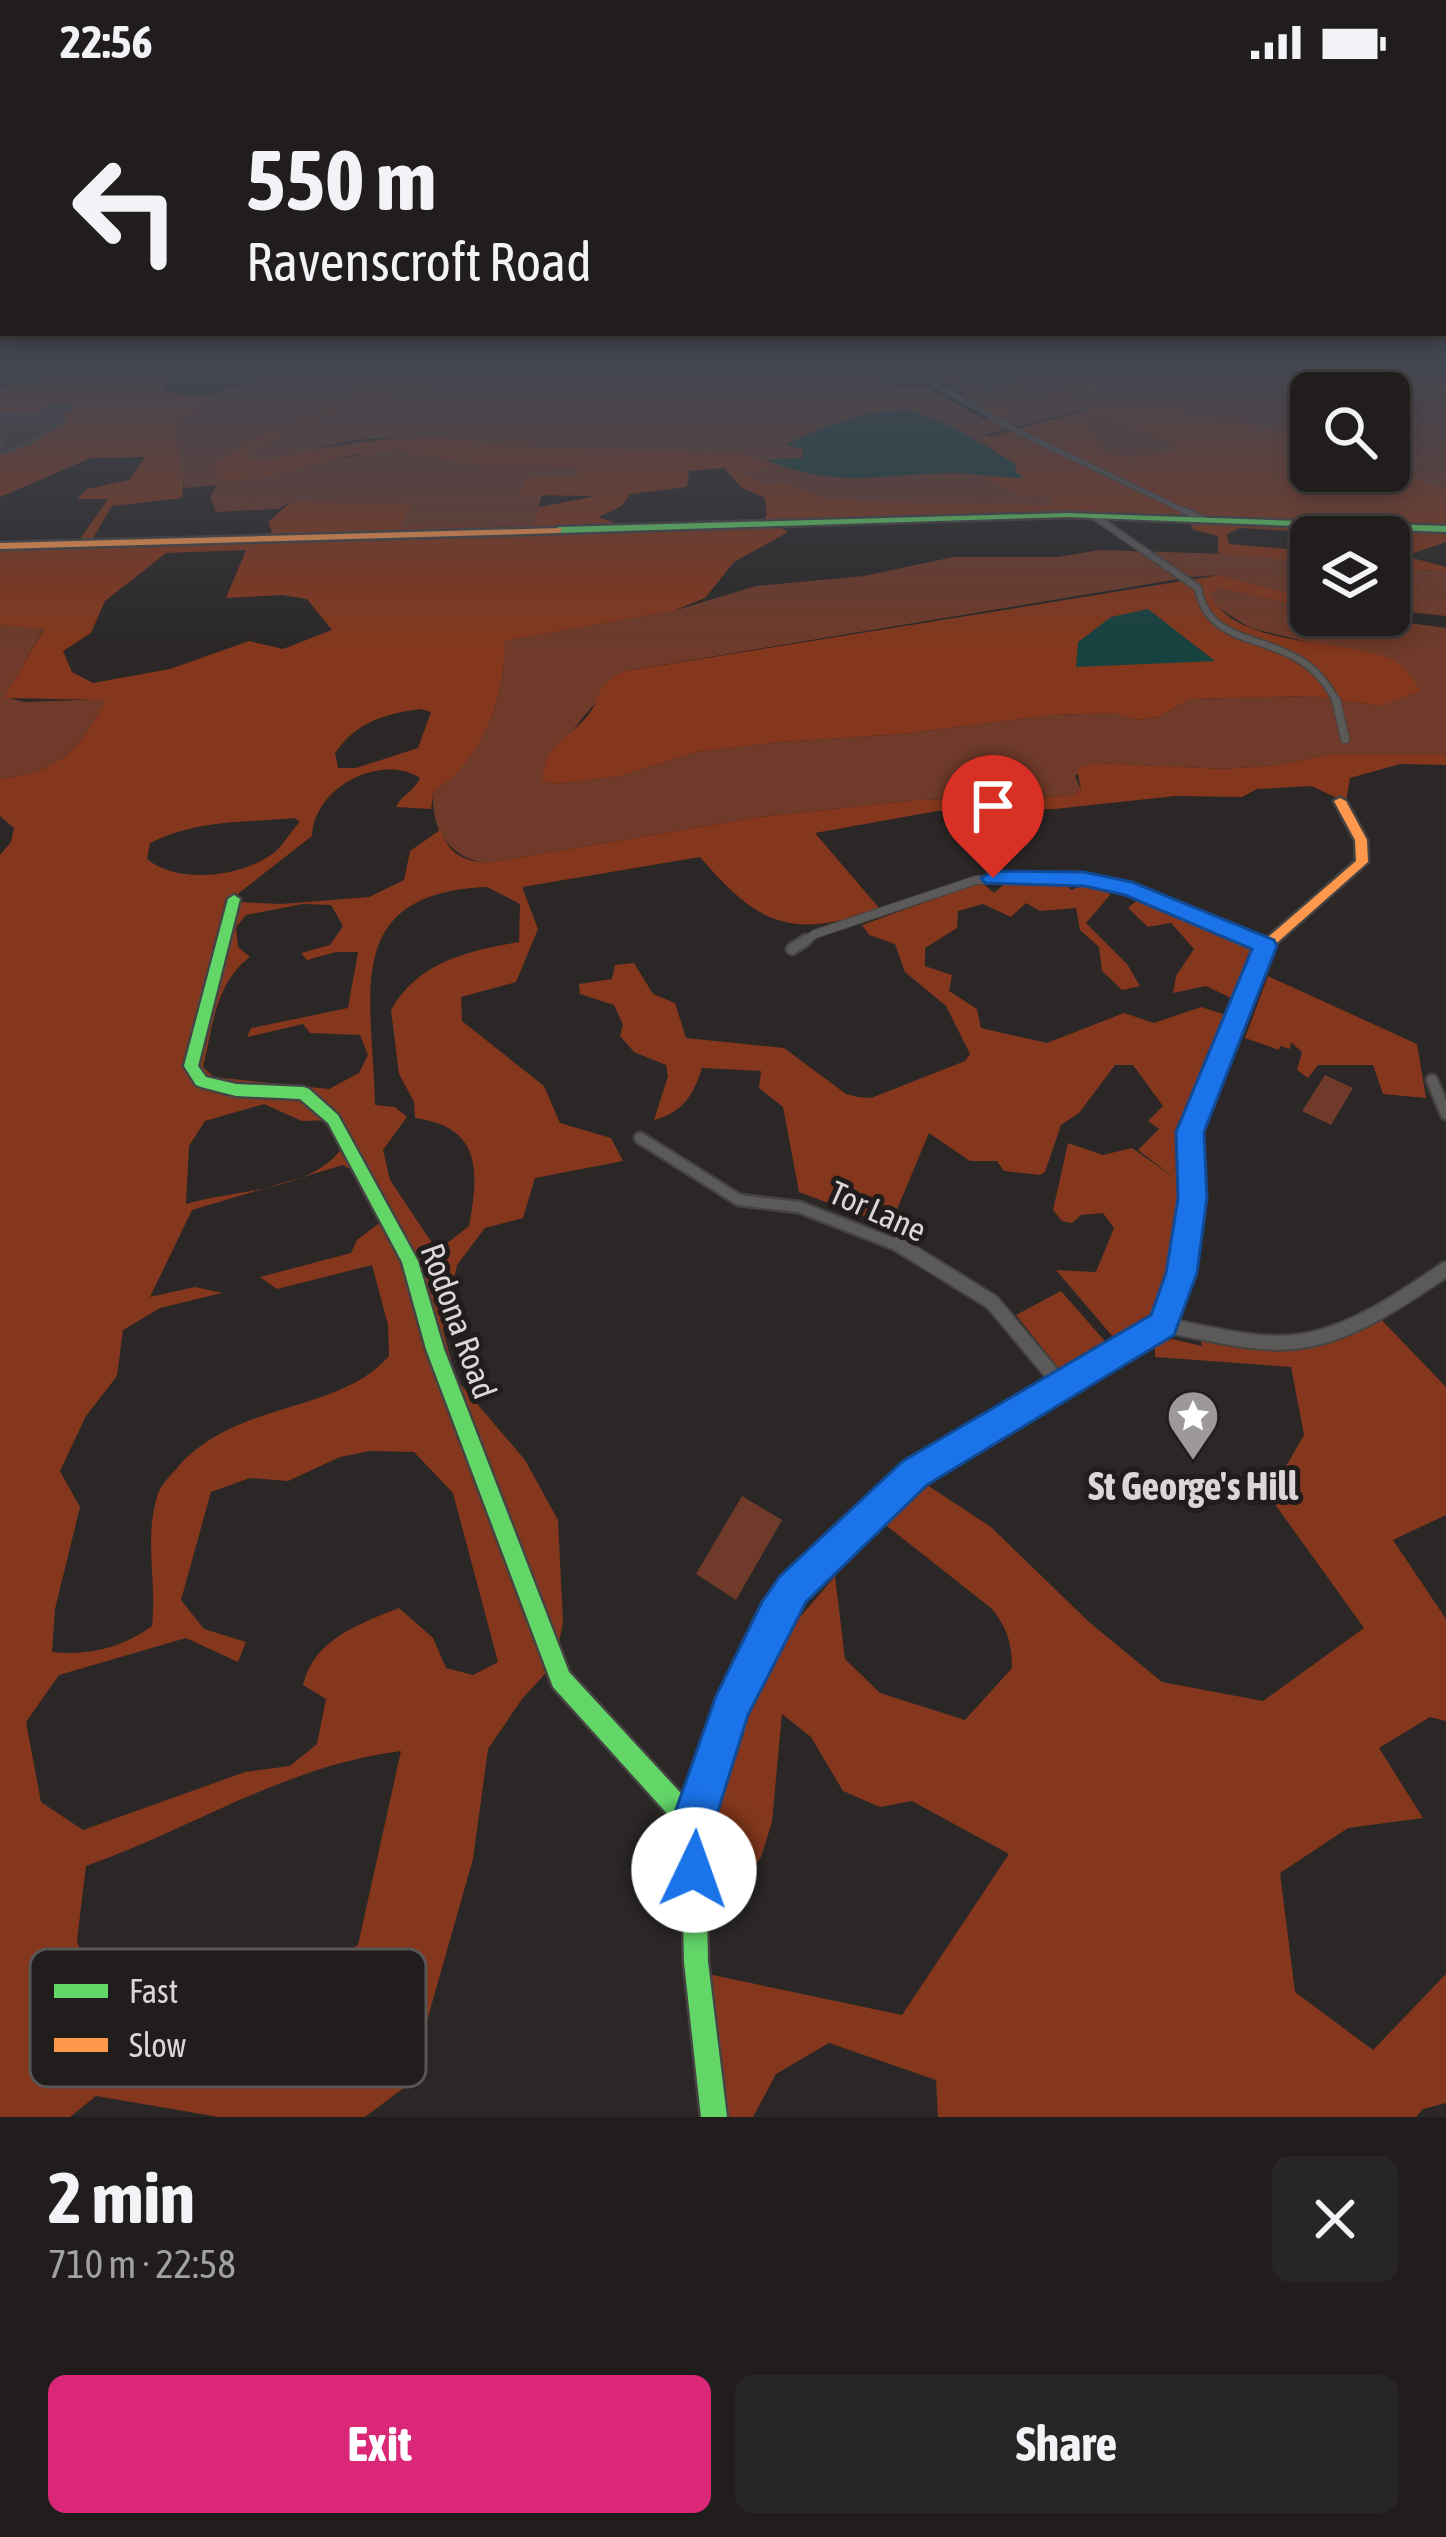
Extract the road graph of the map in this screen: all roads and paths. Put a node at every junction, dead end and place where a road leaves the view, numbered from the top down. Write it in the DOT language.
graph roads {
  1 [pos="1074,458"];
  2 [pos="1094,515"];
  3 [pos="1203,519"];
  4 [pos="1446,529"];
  5 [pos="0,547"];
  6 [pos="1345,740"];
  7 [pos="1340,801"];
  8 [pos="234,899"];
  9 [pos="1265,946"];
  10 [pos="792,949"];
  11 [pos="1432,1080"];
  12 [pos="1446,1114"];
  13 [pos="640,1138"];
  14 [pos="1445,1271"];
  15 [pos="1163,1324"];
  16 [pos="1063,1387"];
  17 [pos="693,1824"];
  18 [pos="714,2117"];
  1 -- 3 [label="street"];
  2 -- 3 [label="street"];
  2 -- 5 [label="street"];
  2 -- 6 [label="street"];
  3 -- 4 [label="street"];
  7 -- 9 [label="street"];
  8 -- 17 [label="street, Rodona Road"];
  9 -- 10 [label="street"];
  9 -- 15 [label="street"];
  11 -- 12 [label="street"];
  13 -- 16 [label="street, Tor Lane"];
  14 -- 15 [label="street"];
  15 -- 16 [label="street"];
  16 -- 17 [label="street"];
  17 -- 18 [label="street"];
}
